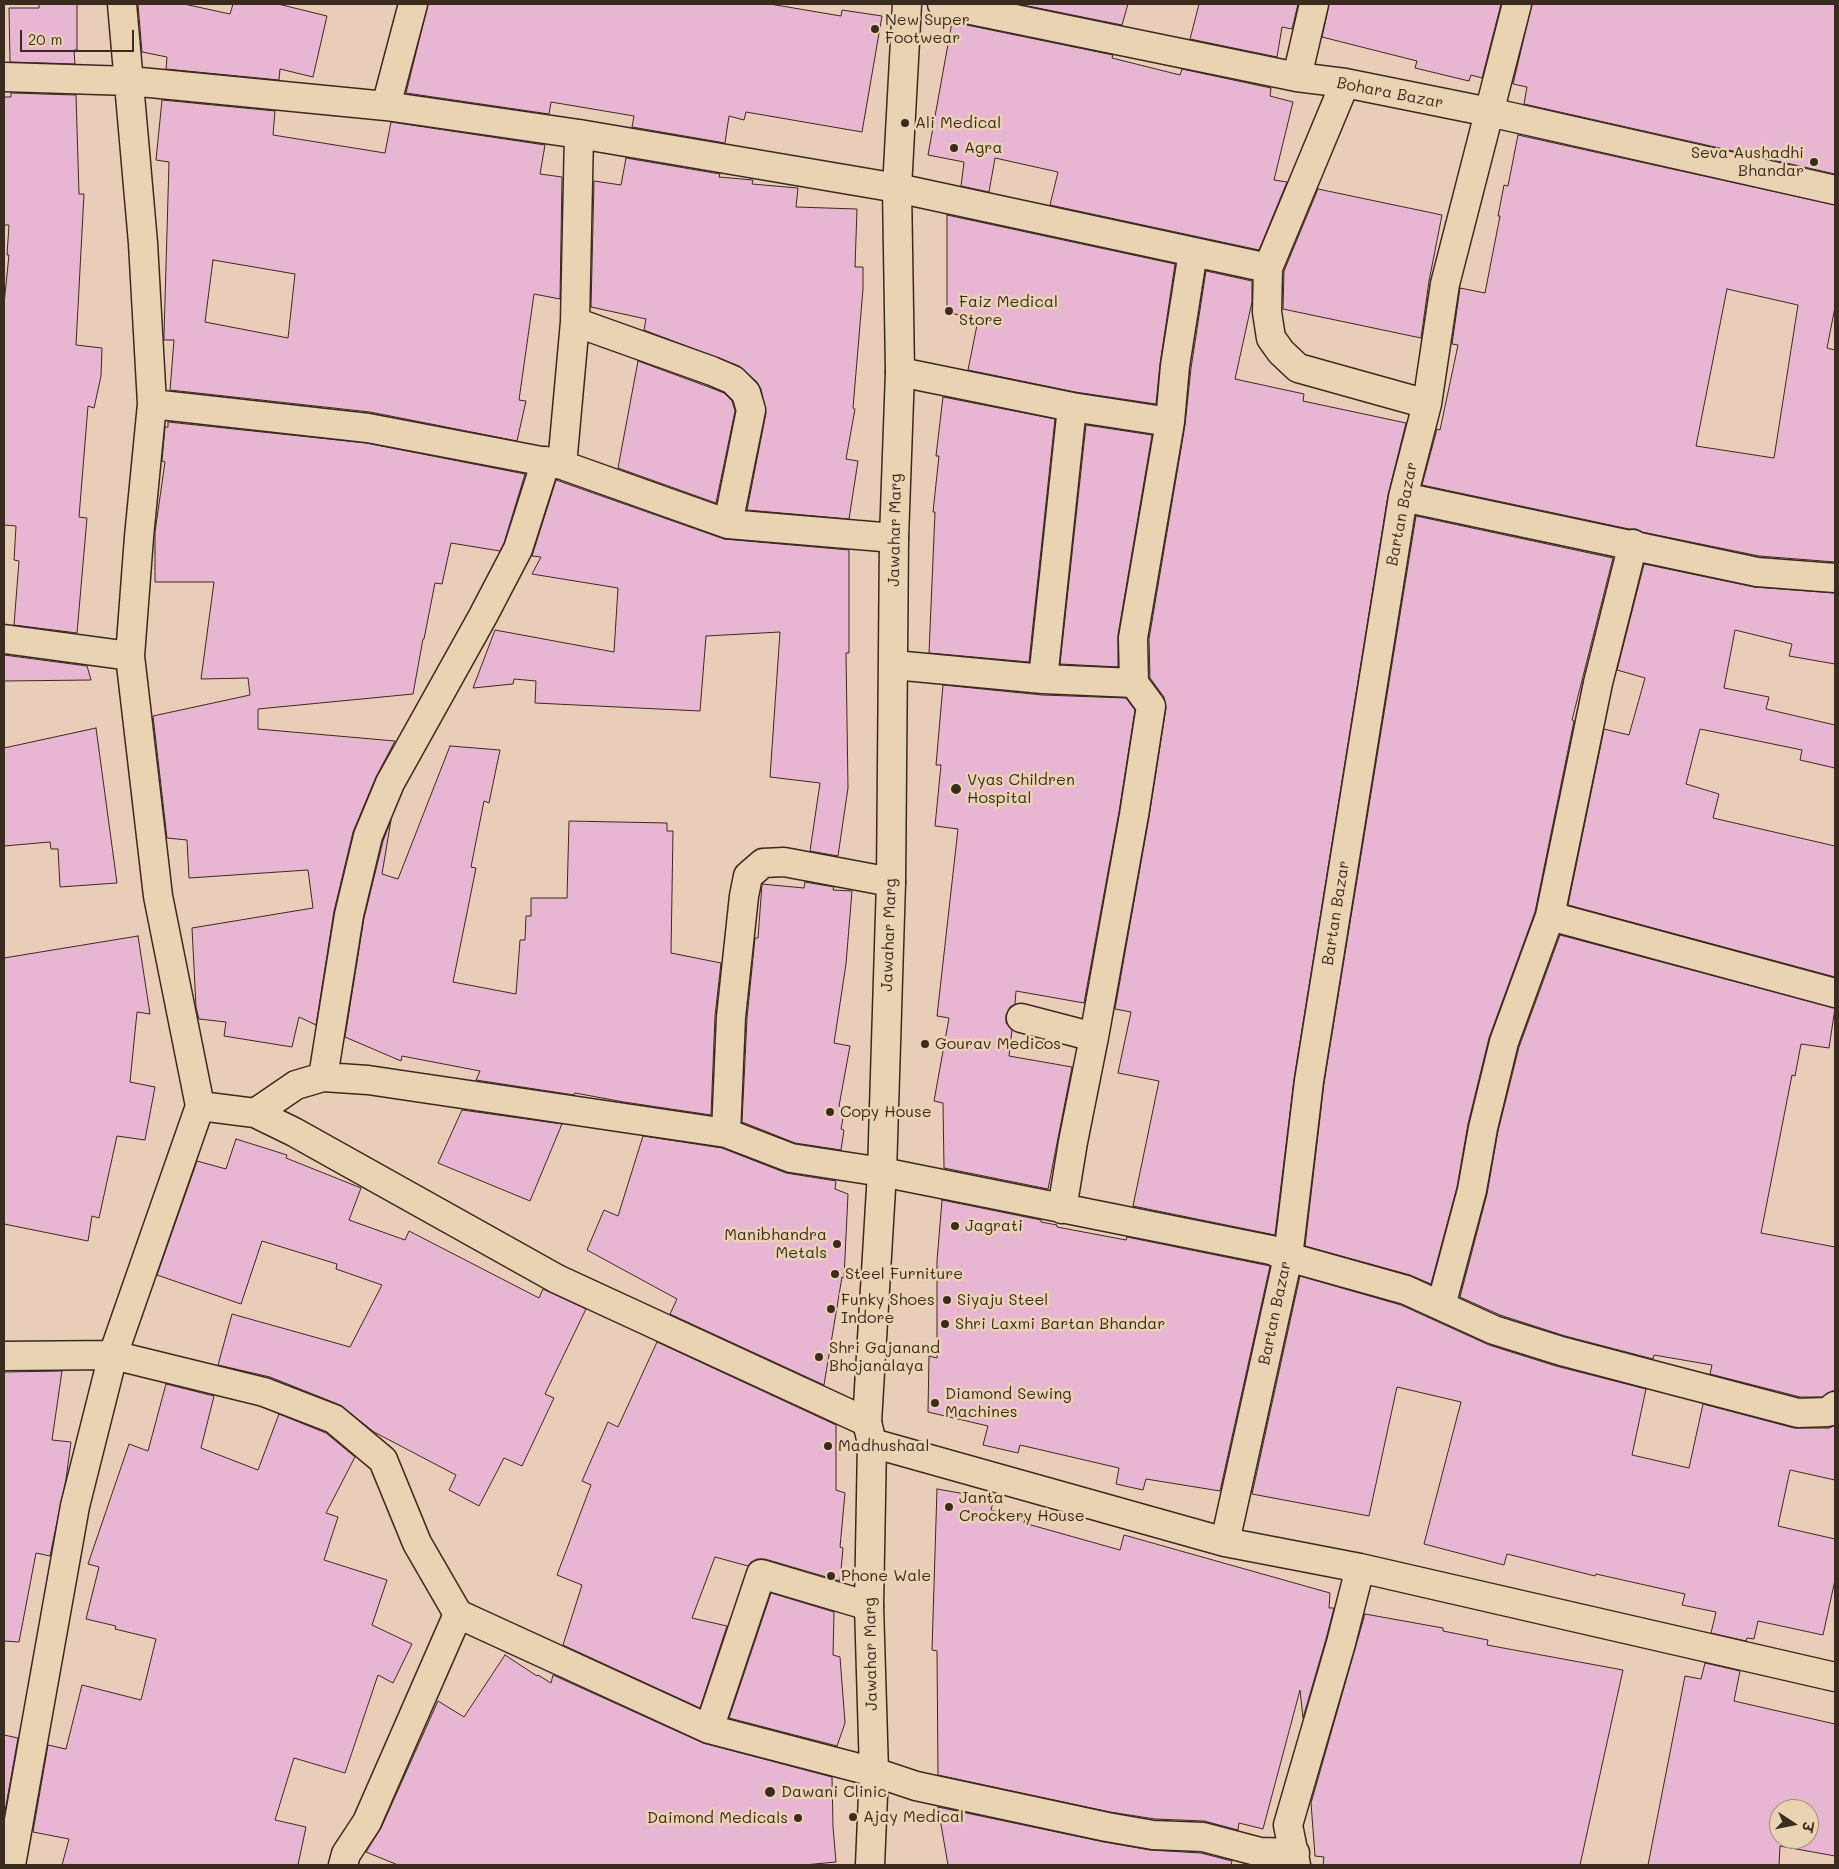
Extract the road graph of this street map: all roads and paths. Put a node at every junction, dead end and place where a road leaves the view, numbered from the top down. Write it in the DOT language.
graph roads {
  1 [pos="122,4"];
  2 [pos="413,4"];
  3 [pos="908,4"];
  4 [pos="942,4"];
  5 [pos="1314,4"];
  6 [pos="1517,4"];
  7 [pos="4,77"];
  8 [pos="1297,77"];
  9 [pos="130,81"];
  10 [pos="1345,83"];
  11 [pos="386,106"];
  12 [pos="1489,112"];
  13 [pos="579,134"];
  14 [pos="897,188"];
  15 [pos="1835,190"];
  16 [pos="1193,252"];
  17 [pos="1268,268"];
  18 [pos="575,322"];
  19 [pos="900,372"];
  20 [pos="152,404"];
  21 [pos="1427,404"];
  22 [pos="1072,407"];
  23 [pos="1170,422"];
  24 [pos="554,463"];
  25 [pos="1403,497"];
  26 [pos="728,524"];
  27 [pos="894,538"];
  28 [pos="1633,544"];
  29 [pos="1835,578"];
  30 [pos="4,639"];
  31 [pos="130,656"];
  32 [pos="894,666"];
  33 [pos="1043,678"];
  34 [pos="1134,683"];
  35 [pos="891,882"];
  36 [pos="1550,916"];
  37 [pos="1835,993"];
  38 [pos="1021,1018"];
  39 [pos="1094,1037"];
  40 [pos="323,1077"];
  41 [pos="200,1106"];
  42 [pos="255,1114"];
  43 [pos="726,1133"];
  44 [pos="882,1172"];
  45 [pos="1062,1209"];
  46 [pos="1288,1257"];
  47 [pos="1441,1306"];
  48 [pos="113,1355"];
  49 [pos="4,1356"];
  50 [pos="1835,1406"];
  51 [pos="870,1433"];
  52 [pos="1225,1542"];
  53 [pos="1360,1568"];
  54 [pos="869,1606"];
  55 [pos="458,1614"];
  56 [pos="1835,1677"];
  57 [pos="709,1729"];
  58 [pos="874,1772"];
  59 [pos="1296,1859"];
  60 [pos="11,1865"];
  61 [pos="343,1865"];
  62 [pos="870,1865"];
  1 -- 9 [label="street"];
  2 -- 11 [label="street"];
  3 -- 14 [label="street, Jawahar Marg"];
  4 -- 8 [label="street, Bohara Bazar"];
  5 -- 8 [label="street"];
  6 -- 12 [label="street, Bartan Bazar"];
  7 -- 9 [label="street"];
  8 -- 10 [label="street, Bohara Bazar"];
  9 -- 11 [label="street"];
  9 -- 20 [label="street"];
  10 -- 12 [label="street, Bohara Bazar"];
  10 -- 17 [label="street"];
  11 -- 13 [label="street"];
  12 -- 15 [label="street, Bohara Bazar"];
  12 -- 21 [label="street, Bartan Bazar"];
  13 -- 14 [label="street"];
  13 -- 18 [label="street"];
  14 -- 16 [label="street"];
  14 -- 19 [label="street, Jawahar Marg"];
  16 -- 17 [label="street"];
  16 -- 23 [label="street"];
  17 -- 21 [label="street"];
  18 -- 24 [label="street"];
  18 -- 26 [label="street"];
  19 -- 22 [label="street"];
  19 -- 27 [label="street, Jawahar Marg"];
  20 -- 24 [label="street"];
  20 -- 31 [label="street"];
  21 -- 25 [label="street, Bartan Bazar"];
  22 -- 23 [label="street"];
  22 -- 33 [label="street"];
  23 -- 34 [label="street"];
  24 -- 26 [label="street"];
  24 -- 40 [label="street"];
  25 -- 28 [label="street"];
  25 -- 46 [label="street, Bartan Bazar"];
  26 -- 27 [label="street"];
  27 -- 32 [label="street, Jawahar Marg"];
  28 -- 29 [label="street"];
  28 -- 36 [label="street"];
  30 -- 31 [label="street"];
  31 -- 41 [label="street"];
  32 -- 33 [label="street"];
  32 -- 35 [label="street, Jawahar Marg"];
  33 -- 34 [label="street"];
  34 -- 39 [label="street"];
  35 -- 43 [label="street"];
  35 -- 44 [label="street, Jawahar Marg"];
  36 -- 37 [label="street"];
  36 -- 47 [label="street"];
  38 -- 39 [label="street"];
  39 -- 45 [label="street"];
  40 -- 42 [label="street"];
  40 -- 43 [label="street"];
  41 -- 42 [label="street"];
  41 -- 48 [label="street"];
  42 -- 51 [label="street"];
  43 -- 44 [label="street"];
  44 -- 45 [label="street"];
  44 -- 51 [label="street, Jawahar Marg"];
  45 -- 46 [label="street"];
  46 -- 47 [label="street"];
  46 -- 52 [label="street, Bartan Bazar"];
  47 -- 50 [label="street"];
  48 -- 49 [label="street"];
  48 -- 55 [label="street"];
  48 -- 60 [label="street"];
  51 -- 52 [label="street"];
  51 -- 54 [label="street, Jawahar Marg"];
  52 -- 53 [label="street"];
  53 -- 56 [label="street"];
  53 -- 59 [label="street"];
  54 -- 57 [label="street"];
  54 -- 58 [label="street, Jawahar Marg"];
  55 -- 57 [label="street"];
  55 -- 61 [label="street"];
  57 -- 58 [label="street"];
  58 -- 59 [label="street"];
  58 -- 62 [label="street, Jawahar Marg"];
}
